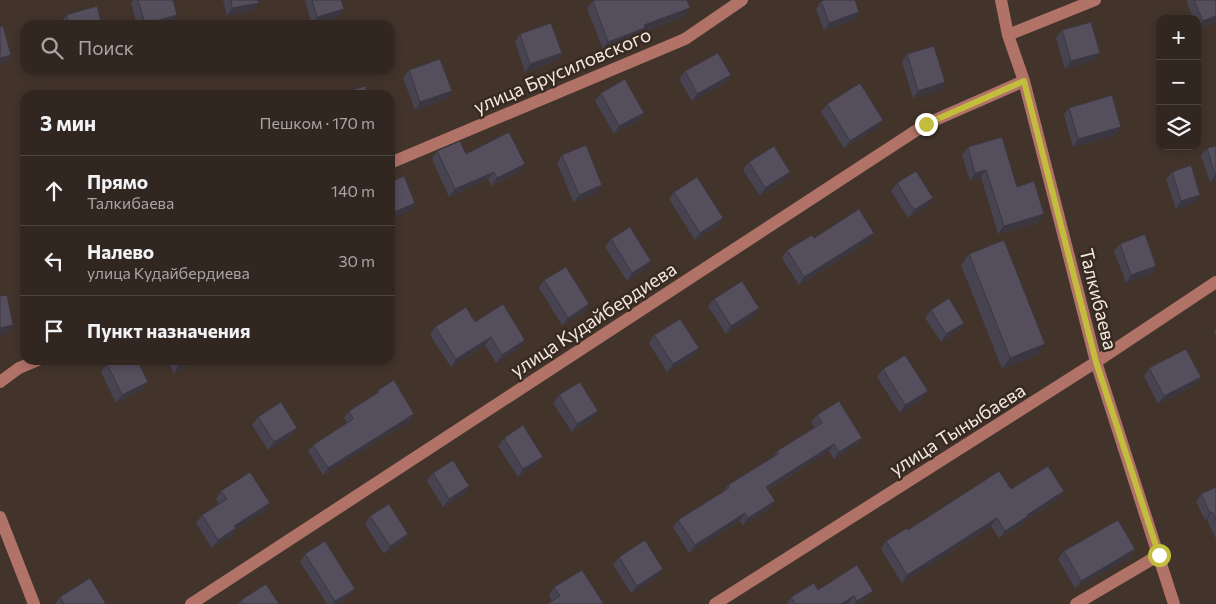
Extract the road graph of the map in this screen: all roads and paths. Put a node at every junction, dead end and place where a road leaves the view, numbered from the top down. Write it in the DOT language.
graph roads {
  1 [pos="742,0"];
  2 [pos="1001,0"];
  3 [pos="1095,0"];
  4 [pos="1008,35"];
  5 [pos="1024,81"];
  6 [pos="395,161"];
  7 [pos="1216,282"];
  8 [pos="1096,362"];
  9 [pos="26,365"];
  10 [pos="0,382"];
  11 [pos="0,516"];
  12 [pos="1159,555"];
  13 [pos="34,604"];
  14 [pos="191,604"];
  15 [pos="715,604"];
  16 [pos="1076,604"];
  17 [pos="1174,604"];
  1 -- 6 [label="street, улица Брусиловского"];
  2 -- 4 [label="street, Талкибаева"];
  3 -- 4 [label="street"];
  4 -- 5 [label="street, Талкибаева"];
  5 -- 8 [label="street, Талкибаева"];
  5 -- 14 [label="street, улица Кудайбердиева"];
  7 -- 8 [label="street, улица Тыныбаева"];
  8 -- 12 [label="street, Талкибаева"];
  8 -- 15 [label="street, улица Тыныбаева"];
  9 -- 10 [label="street"];
  11 -- 13 [label="street"];
  12 -- 16 [label="street"];
  12 -- 17 [label="street, Талкибаева"];
}
